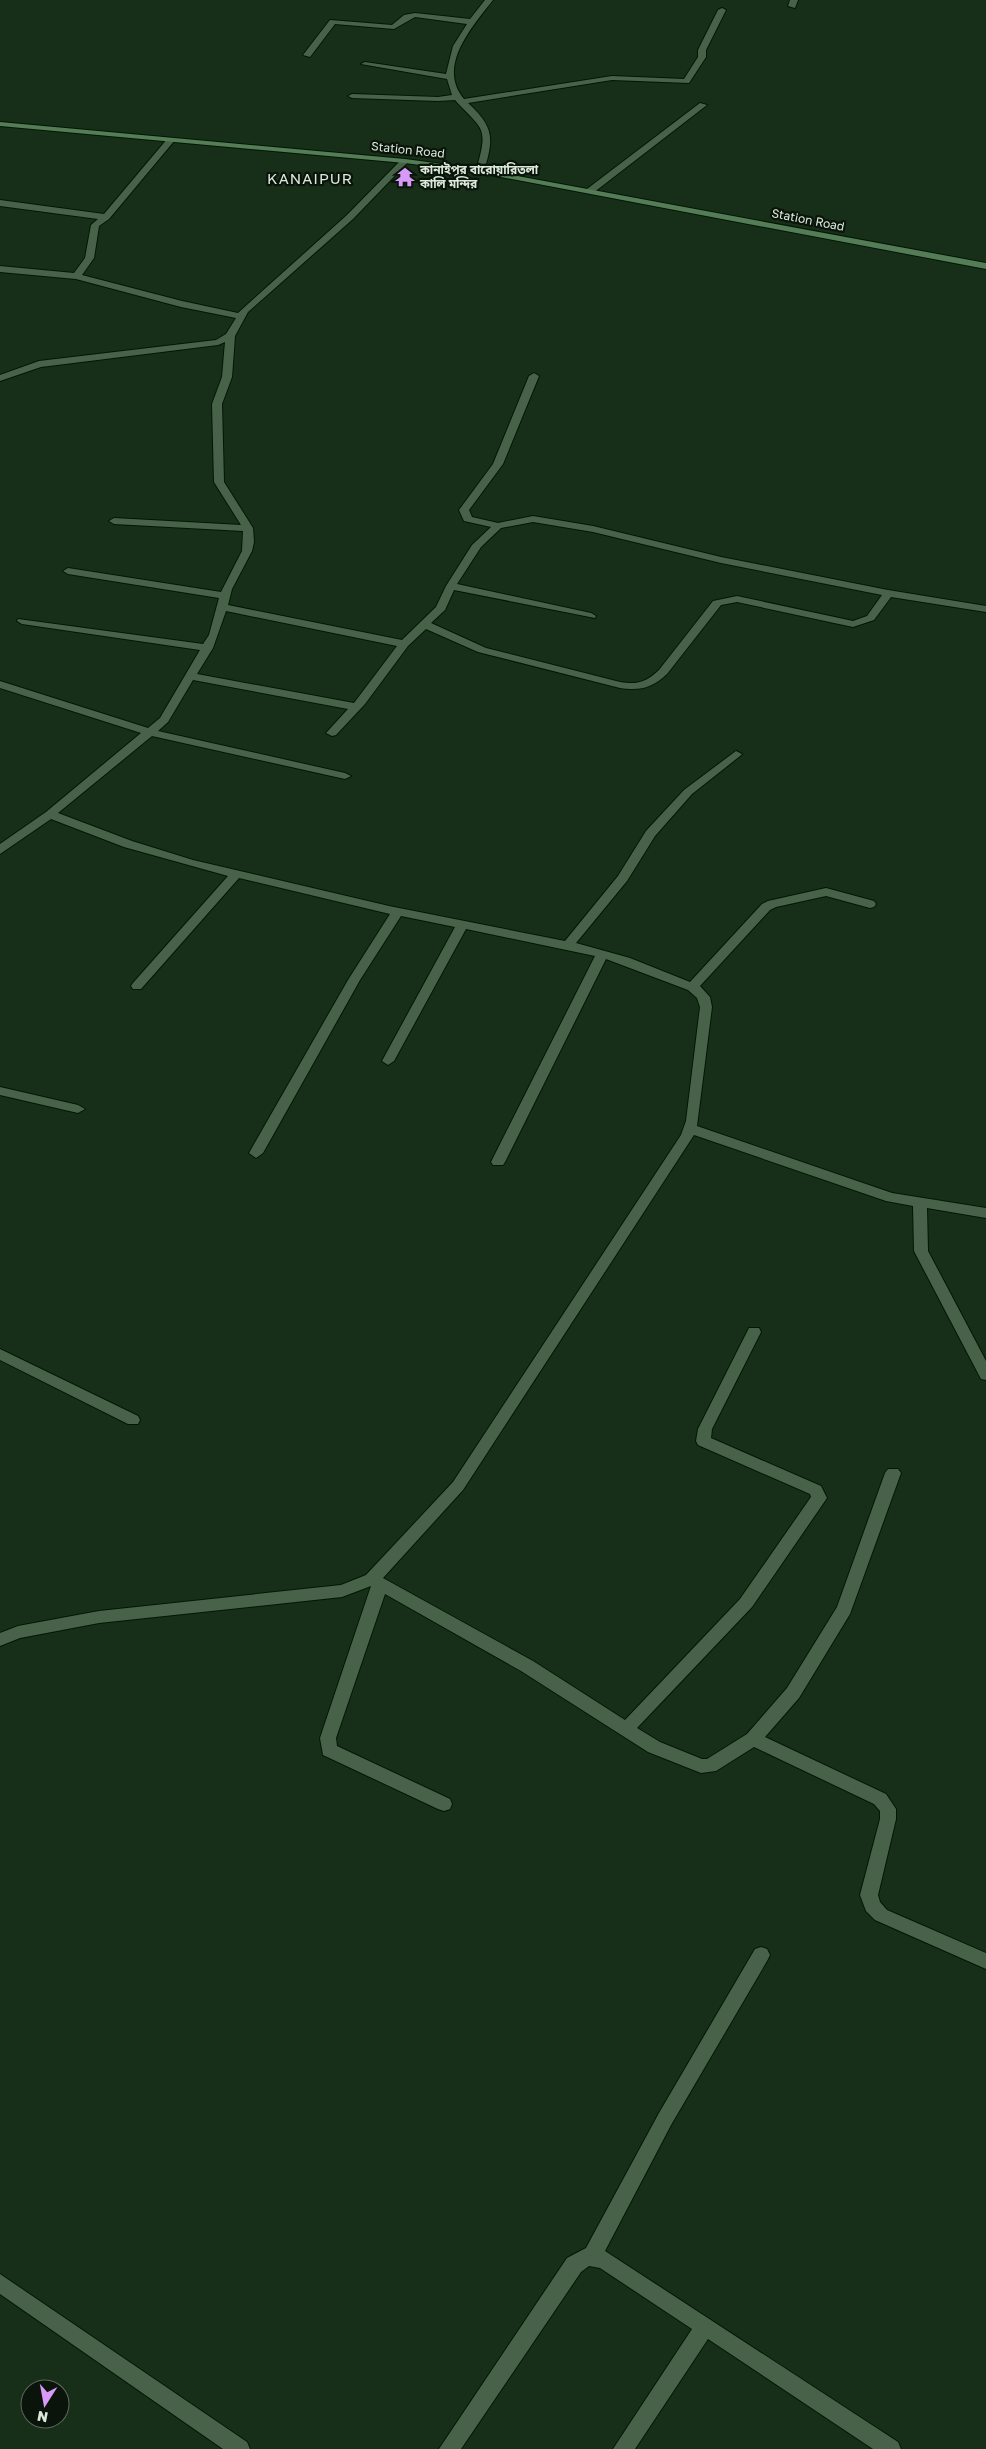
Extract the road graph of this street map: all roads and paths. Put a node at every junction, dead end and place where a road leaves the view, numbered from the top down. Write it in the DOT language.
graph roads {
  1 [pos="489,0"];
  2 [pos="722,10"];
  3 [pos="472,22"];
  4 [pos="307,55"];
  5 [pos="365,64"];
  6 [pos="450,77"];
  7 [pos="352,96"];
  8 [pos="459,99"];
  9 [pos="704,105"];
  10 [pos="0,124"];
  11 [pos="171,140"];
  12 [pos="405,161"];
  13 [pos="480,171"];
  14 [pos="590,191"];
  15 [pos="0,203"];
  16 [pos="106,217"];
  17 [pos="986,266"];
  18 [pos="0,268"];
  19 [pos="76,276"];
  20 [pos="240,316"];
  21 [pos="230,336"];
  22 [pos="534,376"];
  23 [pos="0,378"];
  24 [pos="114,521"];
  25 [pos="498,526"];
  26 [pos="248,528"];
  27 [pos="68,571"];
  28 [pos="450,586"];
  29 [pos="888,593"];
  30 [pos="224,601"];
  31 [pos="986,609"];
  32 [pos="591,616"];
  33 [pos="22,621"];
  34 [pos="424,624"];
  35 [pos="404,644"];
  36 [pos="208,648"];
  37 [pos="190,676"];
  38 [pos="0,684"];
  39 [pos="356,706"];
  40 [pos="149,732"];
  41 [pos="332,733"];
  42 [pos="736,754"];
  43 [pos="346,776"];
  44 [pos="50,814"];
  45 [pos="0,850"];
  46 [pos="235,875"];
  47 [pos="870,904"];
  48 [pos="397,912"];
  49 [pos="462,926"];
  50 [pos="568,945"];
  51 [pos="602,954"];
  52 [pos="136,986"];
  53 [pos="692,987"];
  54 [pos="388,1061"];
  55 [pos="0,1092"];
  56 [pos="78,1109"];
  57 [pos="691,1129"];
  58 [pos="256,1152"];
  59 [pos="498,1162"];
  60 [pos="920,1204"];
  61 [pos="986,1213"];
  62 [pos="754,1332"];
  63 [pos="0,1354"];
  64 [pos="986,1376"];
  65 [pos="133,1420"];
  66 [pos="893,1473"];
  67 [pos="377,1582"];
  68 [pos="0,1640"];
  69 [pos="626,1729"];
  70 [pos="753,1738"];
  71 [pos="444,1804"];
  72 [pos="761,1955"];
  73 [pos="986,1961"];
  74 [pos="592,2256"];
  75 [pos="0,2282"];
  76 [pos="705,2326"];
  77 [pos="240,2449"];
  78 [pos="449,2449"];
  79 [pos="623,2449"];
  80 [pos="891,2449"];
  1 -- 3 [label="street"];
  2 -- 8 [label="street"];
  3 -- 4 [label="street"];
  3 -- 6 [label="street"];
  5 -- 6 [label="street"];
  6 -- 8 [label="street"];
  7 -- 8 [label="street"];
  8 -- 13 [label="street"];
  9 -- 14 [label="street"];
  10 -- 11 [label="main road, Station Road"];
  11 -- 12 [label="main road, Station Road"];
  11 -- 16 [label="street"];
  12 -- 13 [label="main road, Station Road"];
  12 -- 20 [label="street"];
  13 -- 14 [label="main road, Station Road"];
  14 -- 17 [label="main road, Station Road"];
  15 -- 16 [label="street"];
  16 -- 19 [label="street"];
  18 -- 19 [label="street"];
  19 -- 20 [label="street"];
  20 -- 21 [label="street"];
  21 -- 23 [label="street"];
  21 -- 26 [label="street"];
  22 -- 25 [label="street"];
  24 -- 26 [label="street"];
  25 -- 28 [label="street"];
  25 -- 29 [label="street"];
  26 -- 30 [label="street"];
  27 -- 30 [label="street"];
  28 -- 32 [label="street"];
  28 -- 34 [label="street"];
  29 -- 31 [label="street"];
  29 -- 34 [label="street"];
  30 -- 35 [label="street"];
  30 -- 36 [label="street"];
  33 -- 36 [label="street"];
  34 -- 35 [label="street"];
  35 -- 39 [label="street"];
  36 -- 37 [label="street"];
  37 -- 39 [label="street"];
  37 -- 40 [label="street"];
  38 -- 40 [label="street"];
  39 -- 41 [label="street"];
  40 -- 43 [label="street"];
  40 -- 44 [label="street"];
  42 -- 50 [label="street"];
  44 -- 45 [label="street"];
  44 -- 46 [label="street"];
  46 -- 48 [label="street"];
  46 -- 52 [label="street"];
  47 -- 53 [label="street"];
  48 -- 49 [label="street"];
  48 -- 58 [label="street"];
  49 -- 50 [label="street"];
  49 -- 54 [label="street"];
  50 -- 51 [label="street"];
  51 -- 53 [label="street"];
  51 -- 59 [label="street"];
  53 -- 57 [label="street"];
  55 -- 56 [label="street"];
  57 -- 60 [label="street"];
  57 -- 67 [label="street"];
  60 -- 61 [label="street"];
  60 -- 64 [label="street"];
  62 -- 69 [label="street"];
  63 -- 65 [label="street"];
  66 -- 70 [label="street"];
  67 -- 68 [label="street"];
  67 -- 69 [label="street"];
  67 -- 71 [label="street"];
  69 -- 70 [label="street"];
  70 -- 73 [label="street"];
  72 -- 74 [label="street"];
  74 -- 76 [label="street"];
  74 -- 78 [label="street"];
  75 -- 77 [label="street"];
  76 -- 79 [label="street"];
  76 -- 80 [label="street"];
}
